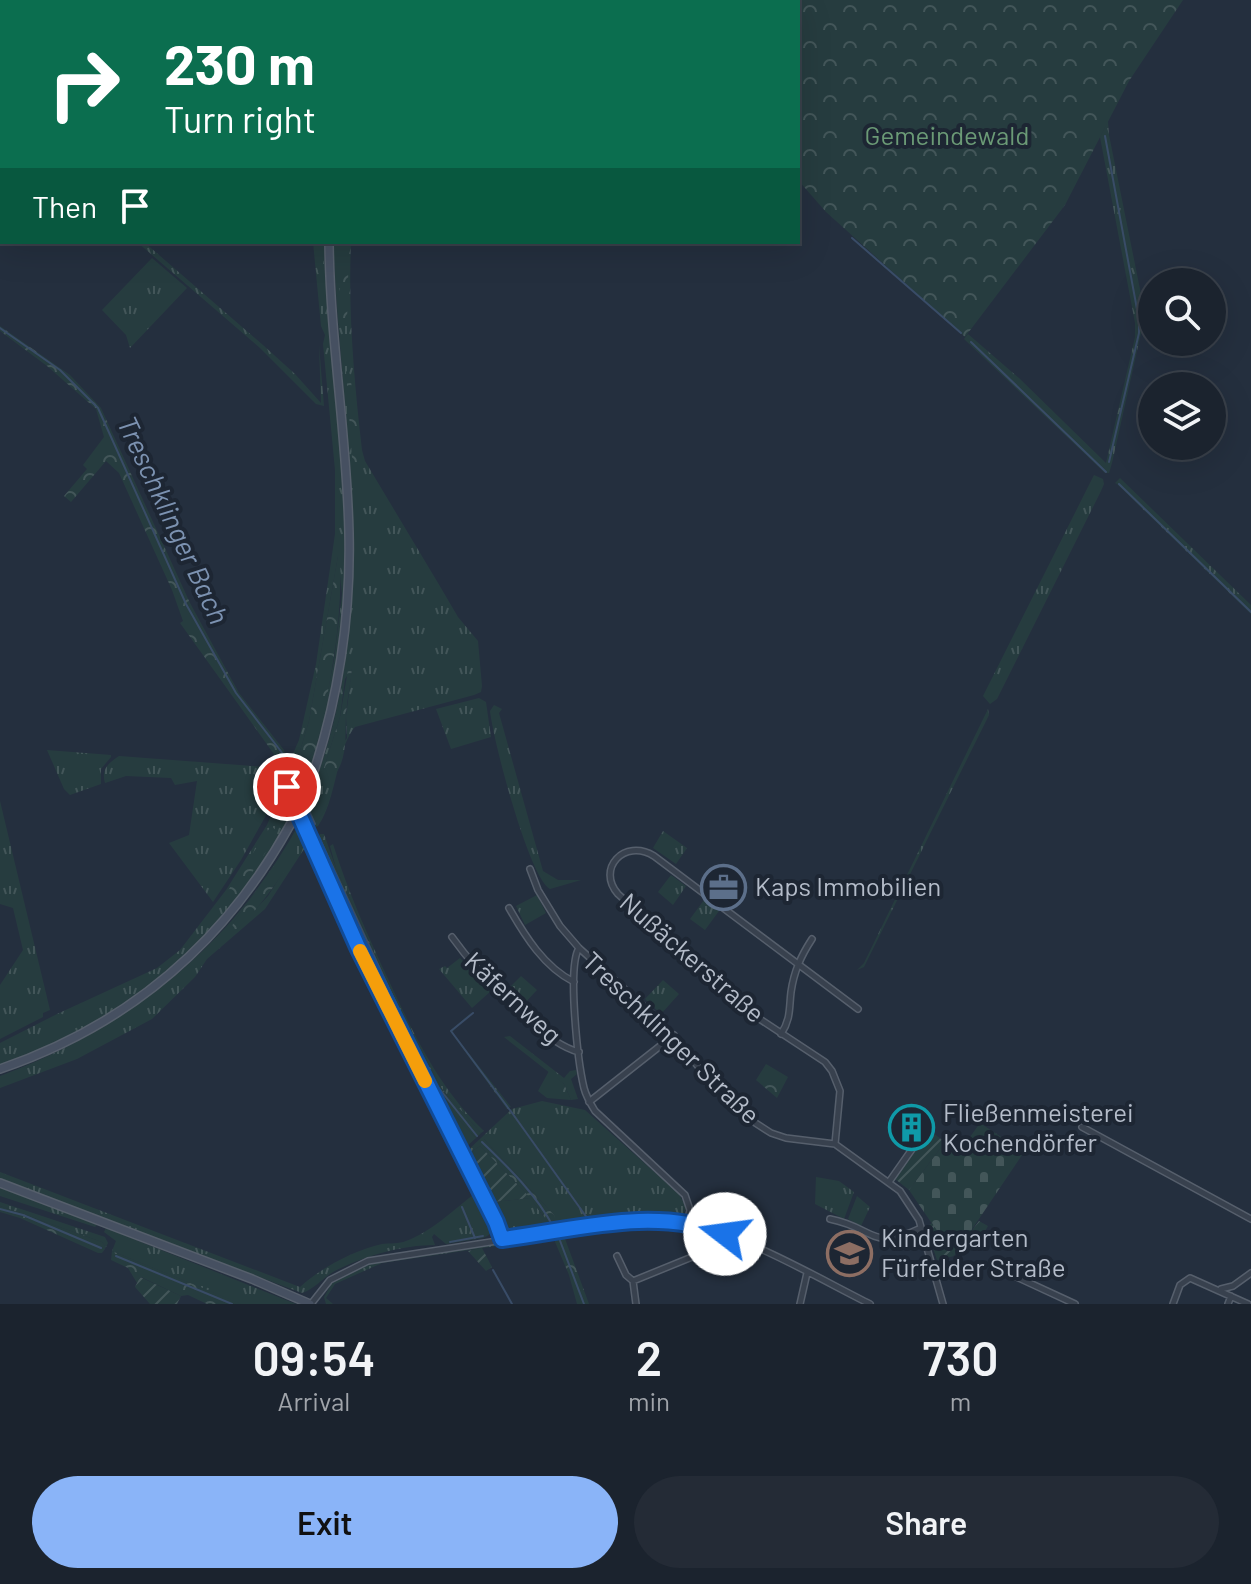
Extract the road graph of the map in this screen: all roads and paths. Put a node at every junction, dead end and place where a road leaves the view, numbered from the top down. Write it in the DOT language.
graph roads {
  1 [pos="329,244"];
  2 [pos="279,768"];
  3 [pos="530,869"];
  4 [pos="509,908"];
  5 [pos="452,937"];
  6 [pos="812,939"];
  7 [pos="579,948"];
  8 [pos="797,964"];
  9 [pos="574,982"];
  10 [pos="858,1009"];
  11 [pos="781,1034"];
  12 [pos="674,1035"];
  13 [pos="579,1052"];
  14 [pos="0,1069"];
  15 [pos="589,1102"];
  16 [pos="929,1125"];
  17 [pos="1082,1127"];
  18 [pos="835,1144"];
  19 [pos="889,1182"];
  20 [pos="0,1183"];
  21 [pos="830,1219"];
  22 [pos="1251,1219"];
  23 [pos="687,1224"];
  24 [pos="921,1228"];
  25 [pos="730,1236"];
  26 [pos="502,1239"];
  27 [pos="617,1256"];
  28 [pos="995,1267"];
  29 [pos="807,1273"];
  30 [pos="1251,1273"];
  31 [pos="633,1281"];
  32 [pos="1220,1290"];
  33 [pos="1231,1296"];
  34 [pos="310,1304"];
  35 [pos="636,1304"];
  36 [pos="800,1304"];
  37 [pos="870,1304"];
  38 [pos="943,1304"];
  39 [pos="1075,1304"];
  40 [pos="1173,1304"];
  41 [pos="1228,1304"];
  42 [pos="1248,1304"];
  1 -- 14 [label="main road, bridge"];
  2 -- 26 [label="street"];
  3 -- 7 [label="street, Treschklinger Straße"];
  4 -- 9 [label="street"];
  5 -- 13 [label="street, Käfernweg"];
  6 -- 8 [label="street, Nußäckerstraße"];
  7 -- 9 [label="street"];
  7 -- 12 [label="street, Treschklinger Straße"];
  8 -- 10 [label="street, Nußäckerstraße"];
  8 -- 11 [label="street, Nußäckerstraße"];
  8 -- 11 [label="street, Nußäckerstraße"];
  9 -- 13 [label="street"];
  11 -- 18 [label="street, Nußäckerstraße"];
  12 -- 15 [label="street"];
  12 -- 18 [label="street, Treschklinger Straße"];
  13 -- 15 [label="street"];
  15 -- 23 [label="street"];
  16 -- 19 [label="street"];
  17 -- 22 [label="street"];
  18 -- 19 [label="street, Treschklinger Straße"];
  19 -- 24 [label="street, Treschklinger Straße"];
  20 -- 34 [label="main road"];
  21 -- 24 [label="street"];
  23 -- 25 [label="street"];
  23 -- 26 [label="street"];
  24 -- 38 [label="street, Treschklinger Straße"];
  25 -- 29 [label="street"];
  25 -- 31 [label="street"];
  26 -- 34 [label="street"];
  27 -- 31 [label="street"];
  28 -- 39 [label="street"];
  29 -- 36 [label="street"];
  29 -- 37 [label="street"];
  30 -- 32 [label="street"];
  31 -- 35 [label="street"];
  32 -- 33 [label="street"];
  32 -- 40 [label="street"];
  33 -- 41 [label="street"];
  33 -- 42 [label="street"];
}
